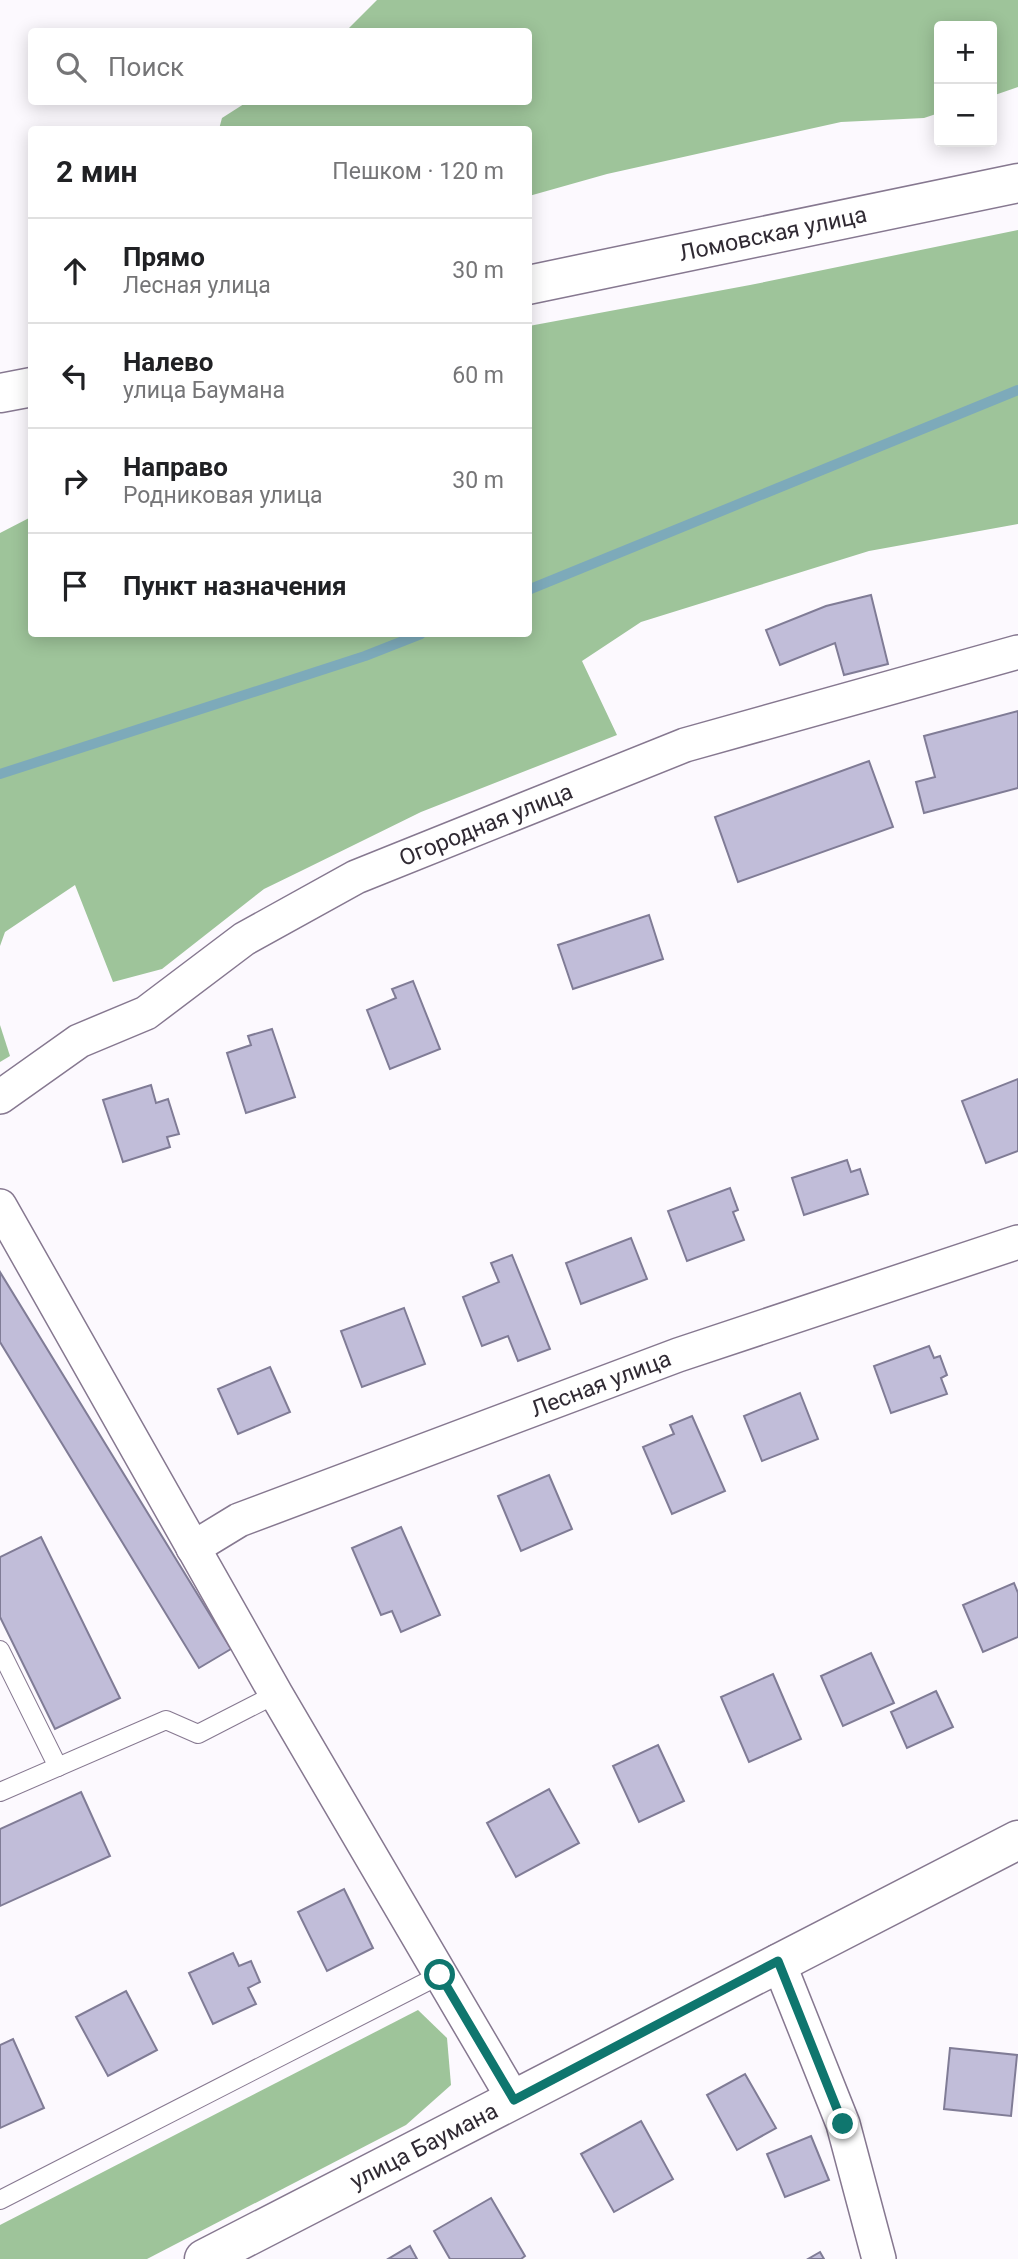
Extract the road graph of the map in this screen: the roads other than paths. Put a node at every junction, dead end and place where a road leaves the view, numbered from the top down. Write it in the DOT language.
graph roads {
  1 [pos="1018,183"];
  2 [pos="532,284"];
  3 [pos="28,388"];
  4 [pos="0,393"];
  5 [pos="1018,652"];
  6 [pos="0,1097"];
  7 [pos="0,1206"];
  8 [pos="1018,1242"];
  9 [pos="193,1548"];
  10 [pos="0,1650"];
  11 [pos="276,1694"];
  12 [pos="58,1767"];
  13 [pos="0,1792"];
  14 [pos="1018,1840"];
  15 [pos="778,1961"];
  16 [pos="440,1975"];
  17 [pos="514,2100"];
  18 [pos="0,2200"];
  19 [pos="204,2259"];
  20 [pos="880,2259"];
  1 -- 2 [label="street, Ломовская улица"];
  3 -- 4 [label="street"];
  5 -- 6 [label="street, Огородная улица"];
  7 -- 9 [label="street"];
  8 -- 9 [label="street, Лесная улица"];
  9 -- 11 [label="street"];
  10 -- 12 [label="lane"];
  11 -- 12 [label="lane"];
  11 -- 16 [label="street"];
  12 -- 13 [label="lane"];
  14 -- 15 [label="street, улица Баумана"];
  15 -- 17 [label="street, улица Баумана"];
  15 -- 20 [label="street"];
  16 -- 17 [label="street"];
  16 -- 18 [label="lane"];
  17 -- 19 [label="street, улица Баумана"];
}
